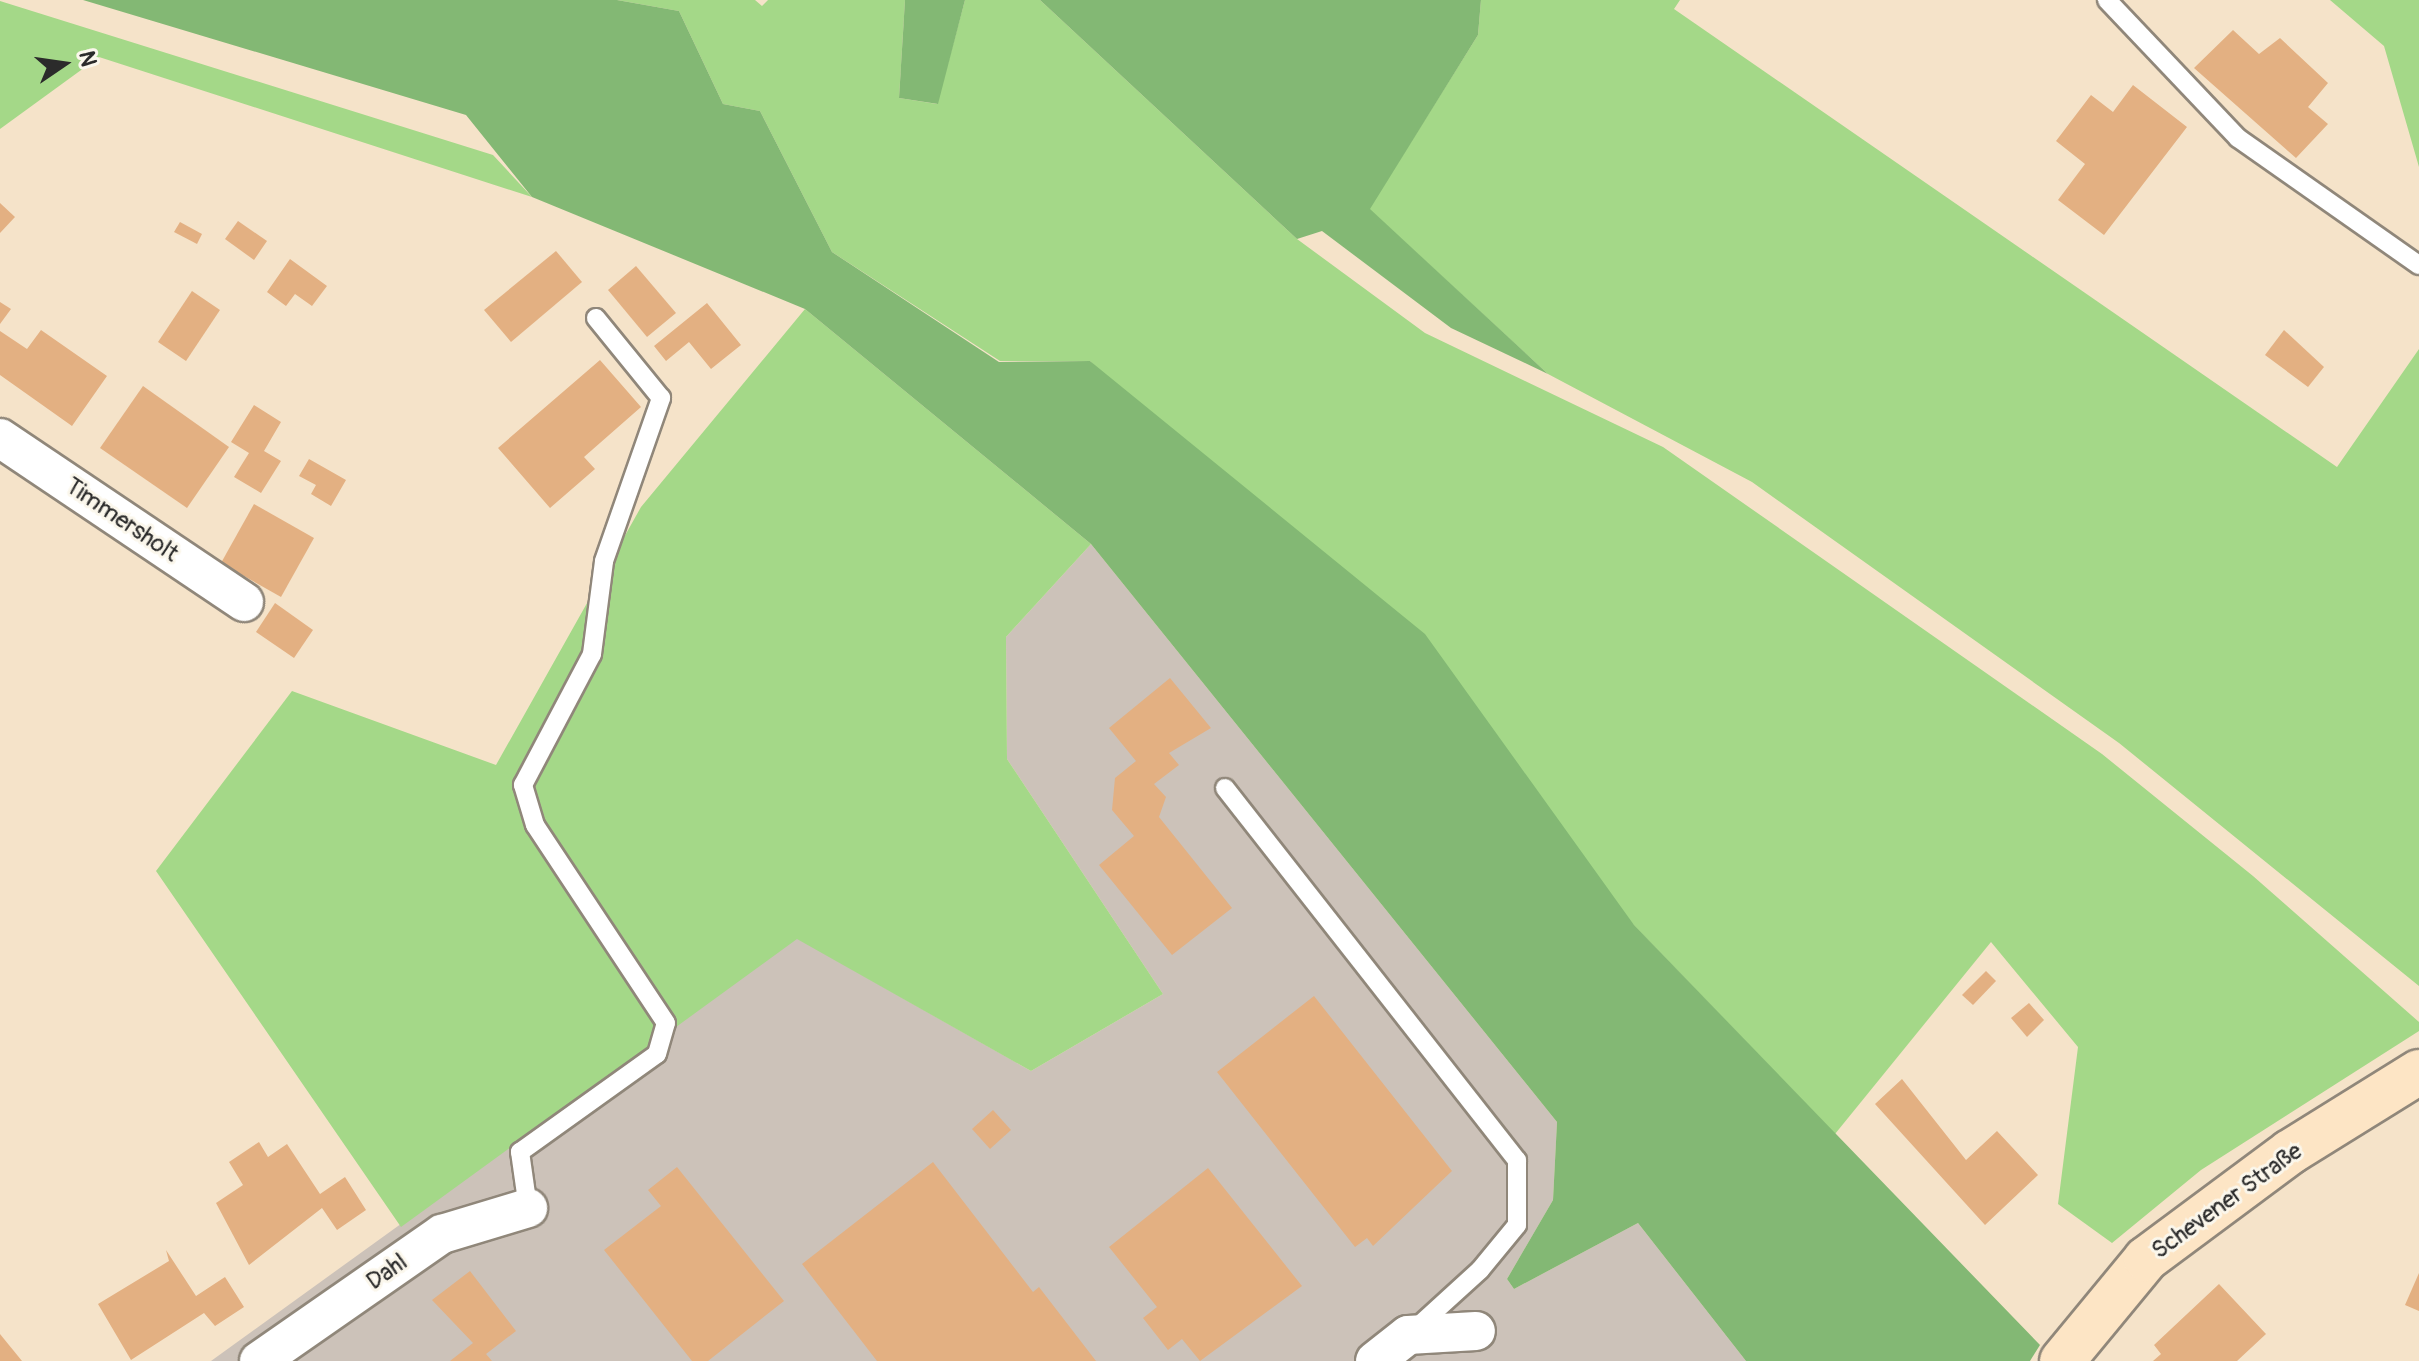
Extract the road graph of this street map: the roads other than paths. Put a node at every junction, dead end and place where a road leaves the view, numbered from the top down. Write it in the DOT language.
graph roads {
  1 [pos="2107,0"];
  2 [pos="2419,265"];
  3 [pos="596,318"];
  4 [pos="0,438"];
  5 [pos="244,602"];
  6 [pos="1225,788"];
  7 [pos="2419,1072"];
  8 [pos="528,1208"];
  9 [pos="1476,1331"];
  10 [pos="1408,1335"];
  11 [pos="259,1361"];
  12 [pos="1375,1361"];
  13 [pos="2062,1361"];
  1 -- 2 [label="lane"];
  3 -- 8 [label="lane"];
  4 -- 5 [label="street, Timmersholt"];
  6 -- 10 [label="lane"];
  7 -- 13 [label="main road, Schevener Straße"];
  8 -- 11 [label="street, Dahl"];
  9 -- 10 [label="street"];
  10 -- 12 [label="street"];
}
